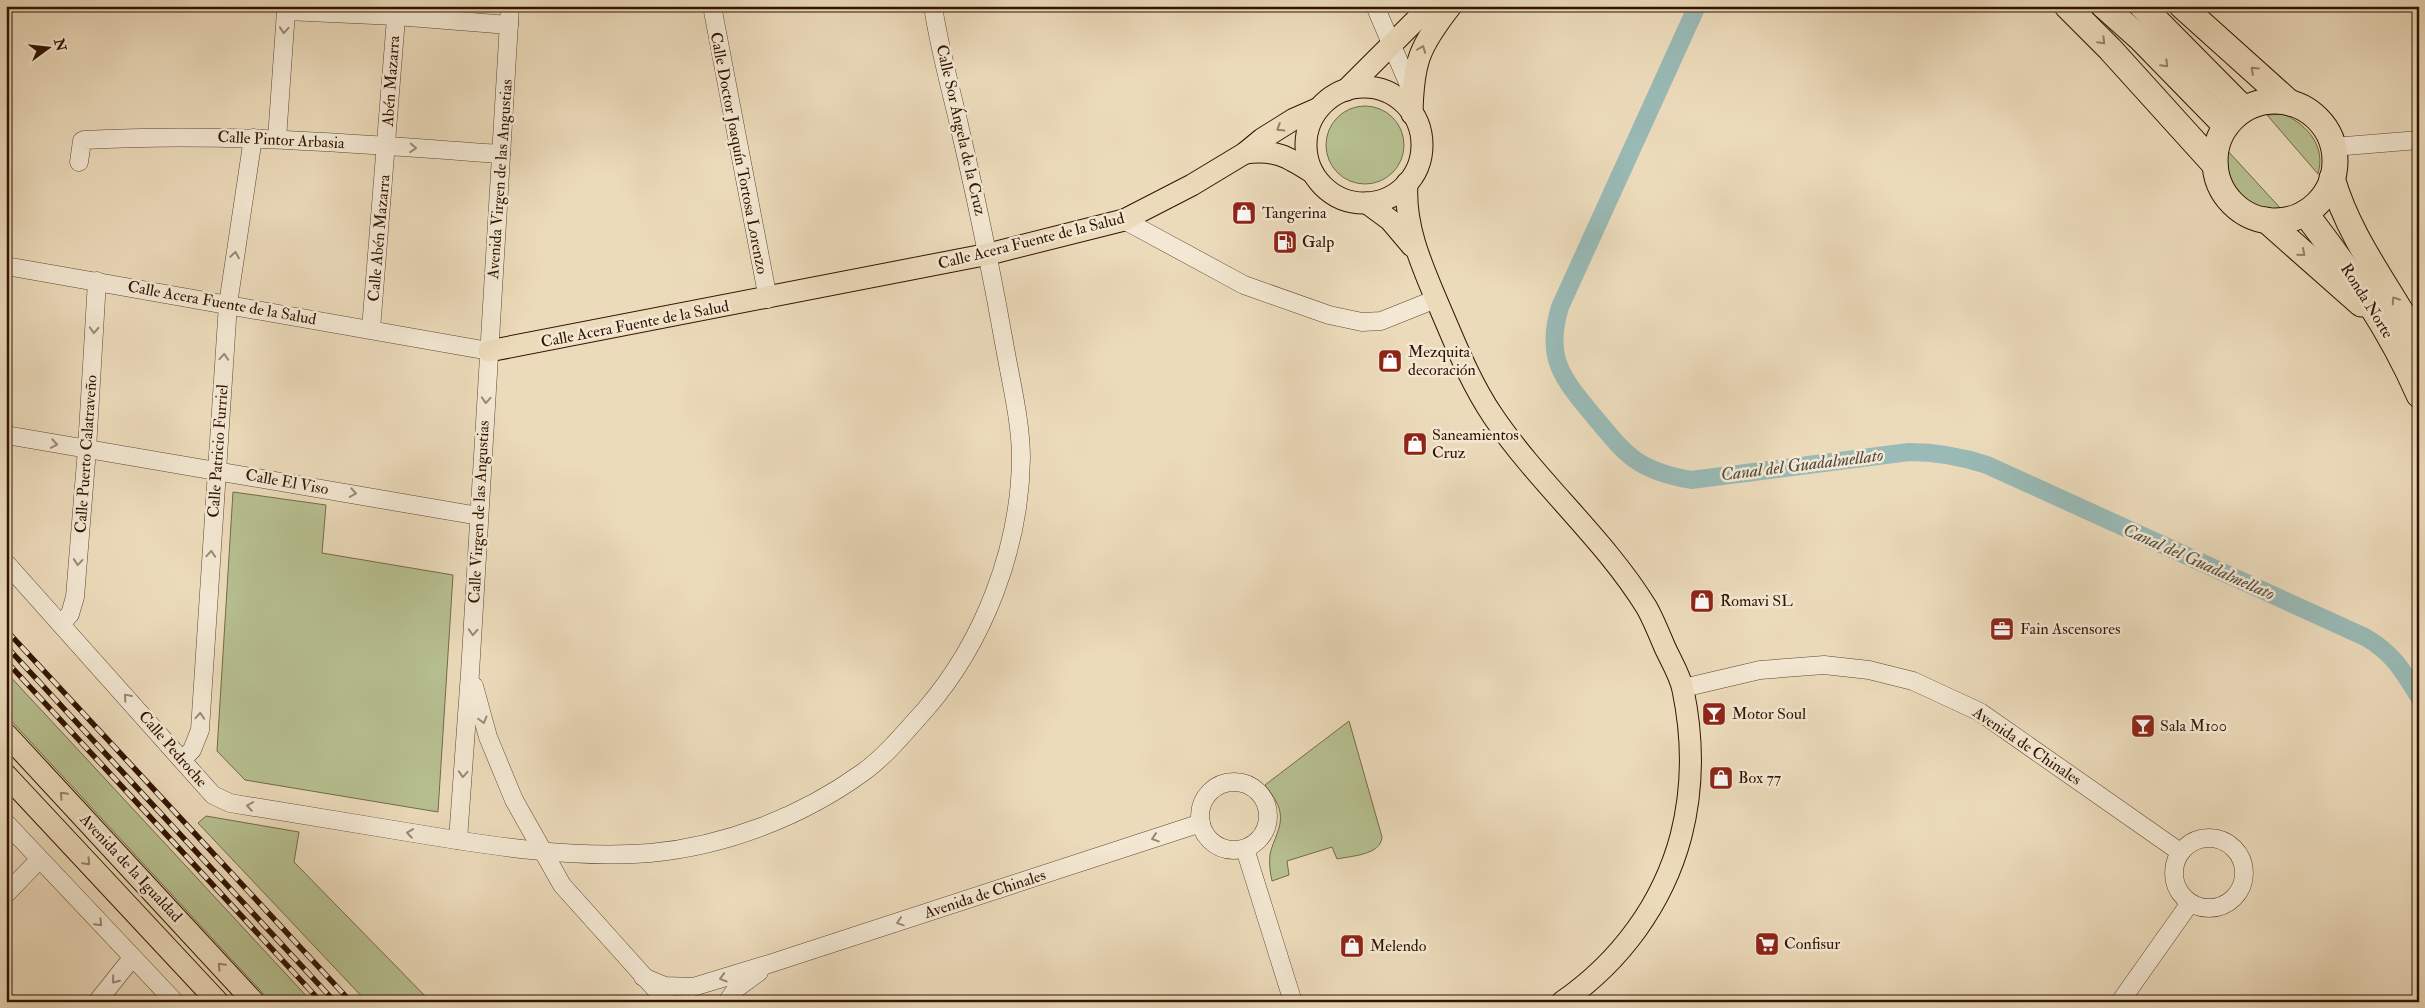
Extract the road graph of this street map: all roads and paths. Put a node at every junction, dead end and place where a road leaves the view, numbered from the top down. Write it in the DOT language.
graph roads {
  1 [pos="510,6"];
  2 [pos="712,6"];
  3 [pos="933,6"];
  4 [pos="1375,6"];
  5 [pos="1430,6"];
  6 [pos="1451,6"];
  7 [pos="2067,6"];
  8 [pos="2104,6"];
  9 [pos="2142,6"];
  10 [pos="2182,6"];
  11 [pos="316,10"];
  12 [pos="397,11"];
  13 [pos="509,25"];
  14 [pos="1391,46"];
  15 [pos="1346,90"];
  16 [pos="1412,92"];
  17 [pos="2290,103"];
  18 [pos="1319,108"];
  19 [pos="2244,109"];
  20 [pos="1412,114"];
  21 [pos="2226,126"];
  22 [pos="253,138"];
  23 [pos="277,139"];
  24 [pos="2419,140"];
  25 [pos="386,146"];
  26 [pos="2333,147"];
  27 [pos="1245,153"];
  28 [pos="501,154"];
  29 [pos="79,162"];
  30 [pos="2215,165"];
  31 [pos="1313,173"];
  32 [pos="2332,178"];
  33 [pos="1408,183"];
  34 [pos="1367,203"];
  35 [pos="2305,213"];
  36 [pos="1124,220"];
  37 [pos="2266,220"];
  38 [pos="1417,252"];
  39 [pos="989,254"];
  40 [pos="6,266"];
  41 [pos="97,281"];
  42 [pos="768,298"];
  43 [pos="1436,299"];
  44 [pos="228,304"];
  45 [pos="2381,319"];
  46 [pos="371,329"];
  47 [pos="2419,343"];
  48 [pos="489,351"];
  49 [pos="2419,395"];
  50 [pos="6,435"];
  51 [pos="88,450"];
  52 [pos="216,470"];
  53 [pos="479,516"];
  54 [pos="6,563"];
  55 [pos="62,623"];
  56 [pos="470,673"];
  57 [pos="1683,688"];
  58 [pos="6,734"];
  59 [pos="182,760"];
  60 [pos="6,775"];
  61 [pos="6,823"];
  62 [pos="1201,823"];
  63 [pos="458,840"];
  64 [pos="1245,848"];
  65 [pos="542,852"];
  66 [pos="2180,852"];
  67 [pos="39,860"];
  68 [pos="6,894"];
  69 [pos="2190,903"];
  70 [pos="132,958"];
  71 [pos="769,964"];
  72 [pos="643,977"];
  73 [pos="204,994"];
  74 [pos="97,1002"];
  75 [pos="175,1002"];
  76 [pos="218,1002"];
  77 [pos="254,1002"];
  78 [pos="667,1002"];
  79 [pos="727,1002"];
  80 [pos="1293,1002"];
  81 [pos="1562,1002"];
  82 [pos="2120,1002"];
  1 -- 13 [label="street, Avenida Virgen de las Angustias"];
  2 -- 42 [label="street, Calle Doctor Joaquín Tortosa Lorenzo"];
  3 -- 39 [label="street, Calle Sor Ángela de la Cruz"];
  4 -- 14 [label="street"];
  5 -- 14 [label="main road"];
  16 -- 6 [label="main road, one-way"];
  7 -- 30 [label="highway, one-way"];
  8 -- 21 [label="highway, one-way"];
  9 -- 19 [label="highway"];
  17 -- 10 [label="highway, one-way"];
  11 -- 12 [label="street"];
  11 -- 23 [label="street, one-way"];
  12 -- 13 [label="street"];
  12 -- 25 [label="street, Abén Mazarra"];
  13 -- 28 [label="street, Avenida Virgen de las Angustias"];
  14 -- 15 [label="main road"];
  14 -- 16 [label="street"];
  15 -- 18 [label="main road"];
  15 -- 20 [label="main road"];
  16 -- 20 [label="main road"];
  17 -- 19 [label="highway"];
  17 -- 26 [label="highway"];
  18 -- 27 [label="main road, Calle Acera Fuente de la Salud, one-way"];
  18 -- 31 [label="main road"];
  19 -- 21 [label="highway"];
  20 -- 33 [label="main road"];
  21 -- 30 [label="highway"];
  22 -- 23 [label="street, Calle Pintor Arbasia"];
  22 -- 29 [label="street, Calle Pintor Arbasia"];
  44 -- 22 [label="street, Calle Patricio Furriel, one-way"];
  23 -- 25 [label="street, Calle Pintor Arbasia"];
  24 -- 26 [label="street"];
  25 -- 28 [label="street, Calle Pintor Arbasia, one-way"];
  25 -- 46 [label="street, Calle Abén Mazarra"];
  26 -- 32 [label="highway"];
  27 -- 31 [label="main road, Calle Acera Fuente de la Salud"];
  27 -- 36 [label="main road, Calle Acera Fuente de la Salud"];
  28 -- 48 [label="street, Avenida Virgen de las Angustias"];
  30 -- 37 [label="highway"];
  31 -- 34 [label="main road"];
  32 -- 35 [label="highway"];
  47 -- 32 [label="highway, Ronda Norte, one-way"];
  33 -- 34 [label="main road"];
  33 -- 38 [label="main road"];
  34 -- 38 [label="main road"];
  35 -- 37 [label="highway"];
  35 -- 45 [label="highway, Ronda Norte"];
  36 -- 39 [label="main road, Calle Acera Fuente de la Salud"];
  36 -- 43 [label="street"];
  37 -- 45 [label="highway, one-way"];
  38 -- 43 [label="main road"];
  39 -- 42 [label="main road, Calle Acera Fuente de la Salud"];
  39 -- 65 [label="street, Calle Sor Ángela de la Cruz"];
  40 -- 41 [label="street, Calle Acera Fuente de la Salud"];
  41 -- 44 [label="street, Calle Acera Fuente de la Salud"];
  41 -- 51 [label="street, Calle Puerto Calatraveño, one-way"];
  42 -- 48 [label="main road, Calle Acera Fuente de la Salud"];
  43 -- 57 [label="main road"];
  44 -- 46 [label="street, Calle Acera Fuente de la Salud"];
  52 -- 44 [label="street, Calle Patricio Furriel, one-way"];
  45 -- 49 [label="highway, Ronda Norte"];
  46 -- 48 [label="street, Calle Acera Fuente de la Salud"];
  48 -- 53 [label="street, Calle Virgen de las Angustias, one-way"];
  50 -- 51 [label="street, Calle El Viso, one-way"];
  51 -- 52 [label="street, Calle El Viso"];
  51 -- 55 [label="street, Calle Puerto Calatraveño, one-way"];
  52 -- 53 [label="street, Calle El Viso, one-way"];
  59 -- 52 [label="street, Calle Patricio Furriel, one-way"];
  53 -- 56 [label="street, Calle Virgen de las Angustias, one-way"];
  54 -- 55 [label="street, Calle Pedroche"];
  59 -- 55 [label="street, Calle Pedroche, one-way"];
  56 -- 63 [label="street, Calle Virgen de las Angustias, one-way"];
  56 -- 65 [label="street, Calle Virgen de las Angustias, one-way"];
  57 -- 66 [label="street, Avenida de Chinales"];
  57 -- 81 [label="main road"];
  77 -- 58 [label="main road, Avenida de la Igualdad, one-way"];
  63 -- 59 [label="street, Calle Pedroche, one-way"];
  60 -- 73 [label="main road, Avenida de la Igualdad, one-way"];
  61 -- 67 [label="street"];
  62 -- 64 [label="street"];
  62 -- 64 [label="street"];
  62 -- 71 [label="street, Avenida de Chinales, one-way"];
  63 -- 65 [label="street, Calle Pedroche"];
  64 -- 80 [label="street"];
  65 -- 72 [label="street, Calle Virgen de las Angustias"];
  66 -- 69 [label="street"];
  66 -- 69 [label="street"];
  67 -- 68 [label="street"];
  67 -- 70 [label="street, one-way"];
  69 -- 82 [label="street"];
  70 -- 74 [label="street, one-way"];
  70 -- 75 [label="street"];
  71 -- 72 [label="street, Avenida de Chinales, one-way"];
  71 -- 79 [label="street, Avenida de Chinales"];
  72 -- 78 [label="street, Calle Virgen de las Angustias"];
  73 -- 76 [label="main road, Avenida de la Igualdad"];
}
